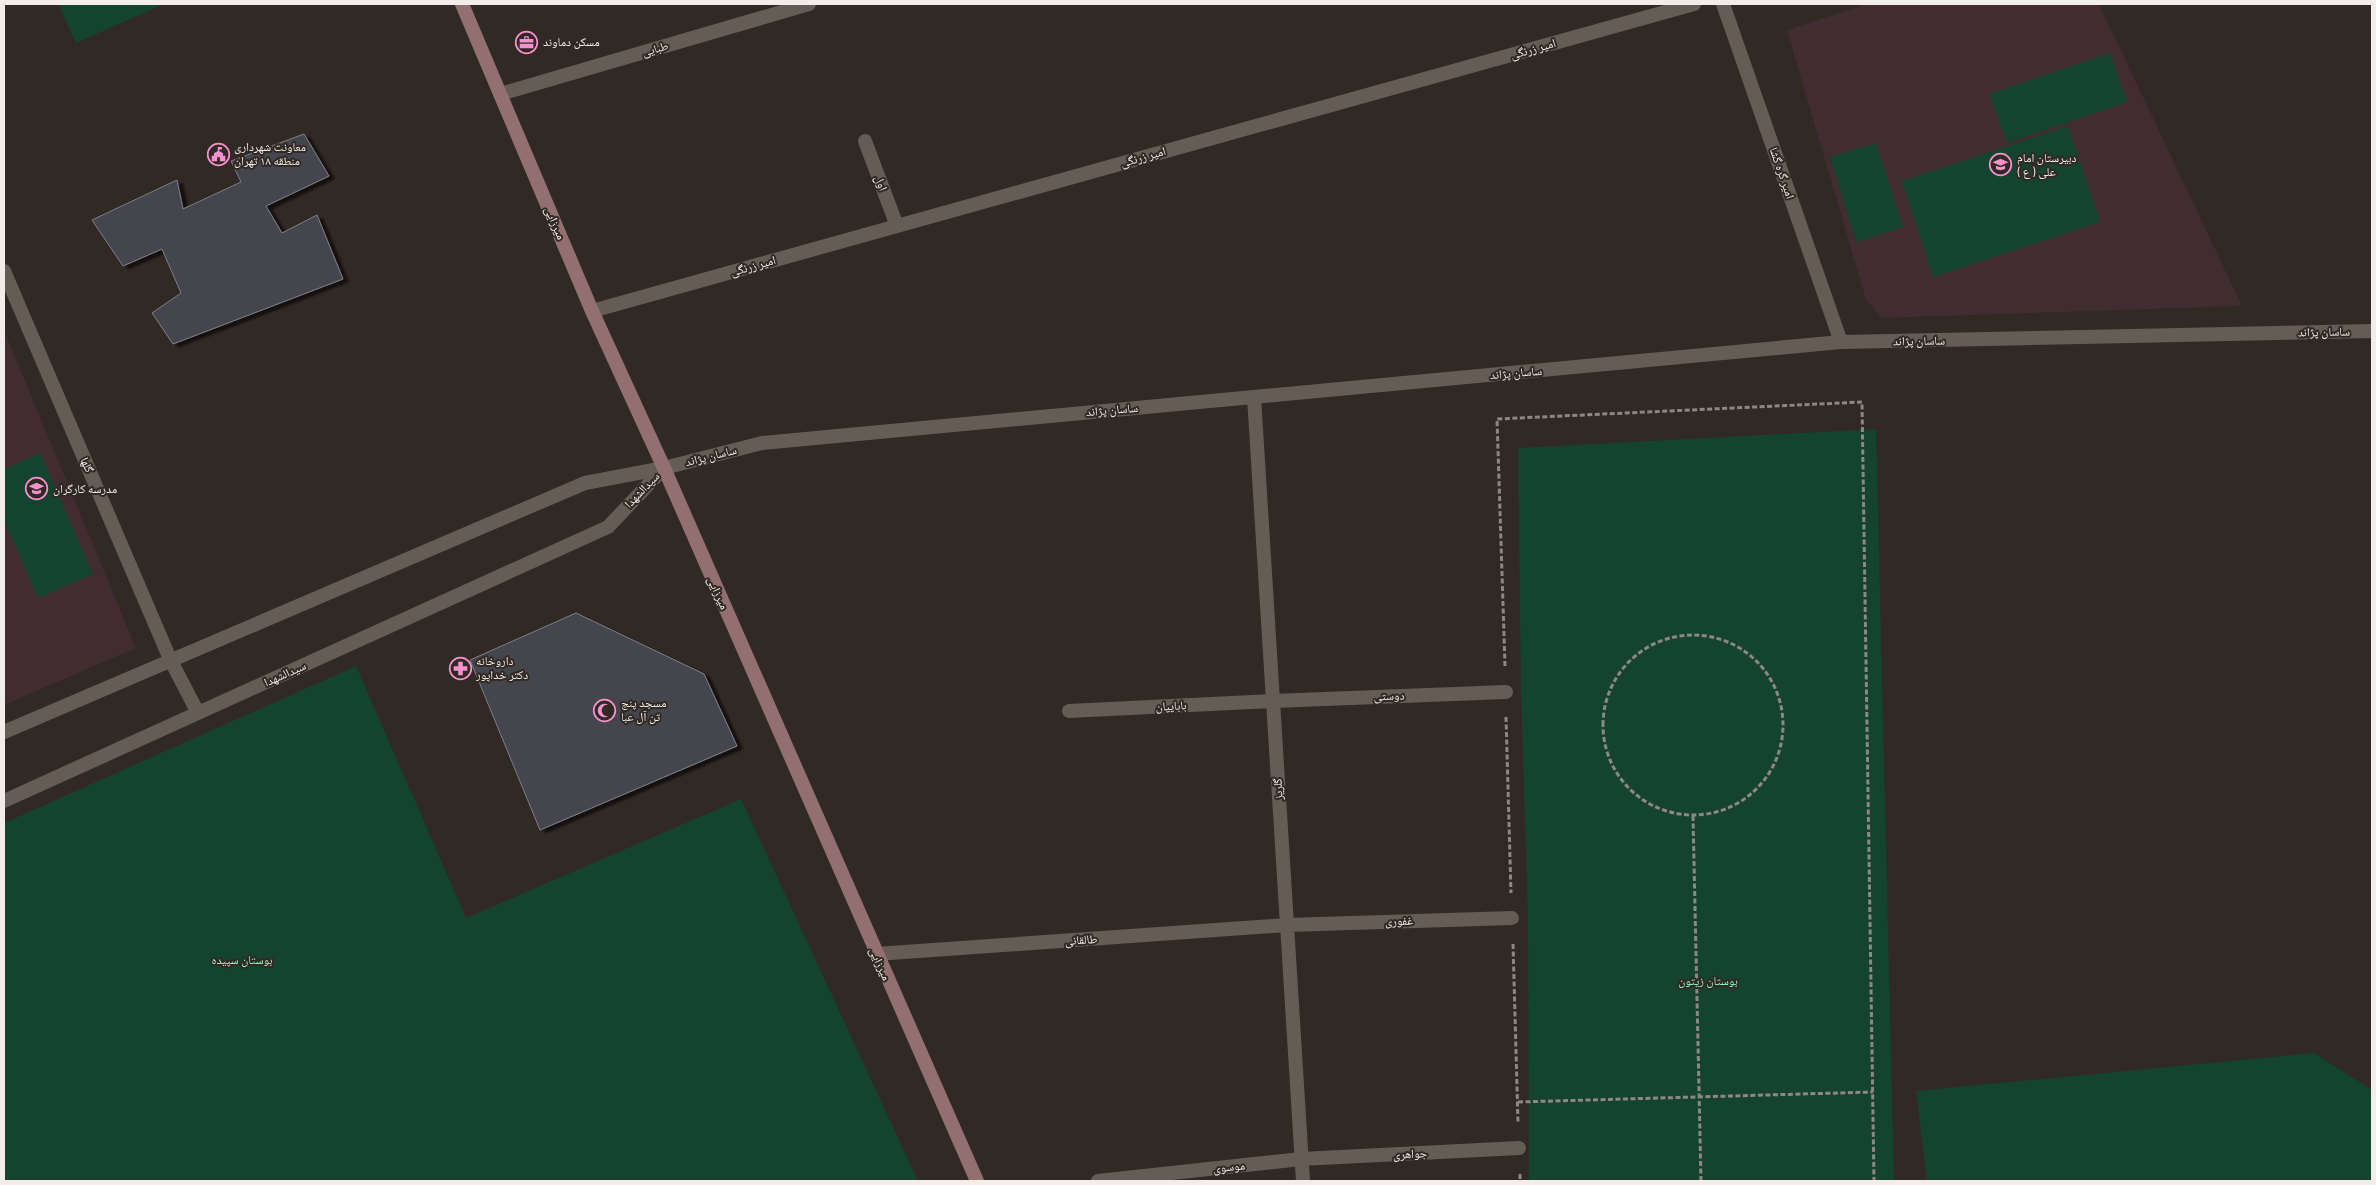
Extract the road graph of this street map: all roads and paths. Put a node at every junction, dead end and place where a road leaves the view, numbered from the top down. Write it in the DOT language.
graph roads {
  1 [pos="462,4"];
  2 [pos="810,4"];
  3 [pos="1694,4"];
  4 [pos="1723,4"];
  5 [pos="500,94"];
  6 [pos="865,141"];
  7 [pos="897,226"];
  8 [pos="4,271"];
  9 [pos="592,311"];
  10 [pos="2372,331"];
  11 [pos="1841,342"];
  12 [pos="1254,398"];
  13 [pos="664,468"];
  14 [pos="170,659"];
  15 [pos="1506,692"];
  16 [pos="1273,700"];
  17 [pos="1069,711"];
  18 [pos="198,713"];
  19 [pos="4,732"];
  20 [pos="4,801"];
  21 [pos="1693,816"];
  22 [pos="1512,918"];
  23 [pos="1287,925"];
  24 [pos="876,954"];
  25 [pos="1873,1092"];
  26 [pos="1698,1097"];
  27 [pos="1518,1102"];
  28 [pos="1519,1148"];
  29 [pos="1301,1159"];
  30 [pos="977,1181"];
  31 [pos="1098,1181"];
  32 [pos="1303,1181"];
  33 [pos="1520,1181"];
  34 [pos="1701,1181"];
  35 [pos="1874,1181"];
  1 -- 5 [label="main road, میرزایی"];
  2 -- 5 [label="street, طبایی"];
  3 -- 7 [label="street, امیر زرنگی"];
  4 -- 11 [label="street, امیر گره گشا"];
  5 -- 9 [label="main road, میرزایی"];
  6 -- 7 [label="street, اول"];
  7 -- 9 [label="street, امیر زرنگی"];
  8 -- 14 [label="street, گلها"];
  9 -- 13 [label="main road, میرزایی"];
  10 -- 11 [label="street, ساسان پژاند"];
  11 -- 12 [label="street, ساسان پژاند"];
  12 -- 13 [label="street, ساسان پژاند"];
  12 -- 16 [label="street, گلریز"];
  13 -- 14 [label="street, سیدالشهدا"];
  13 -- 18 [label="street, سیدالشهدا"];
  13 -- 24 [label="main road, میرزایی"];
  14 -- 18 [label="street, گلها"];
  14 -- 19 [label="street, سیدالشهدا"];
  15 -- 16 [label="street, دوستی"];
  15 -- 22 [label="path"];
  15 -- 25 [label="path"];
  16 -- 17 [label="street, باباییان"];
  16 -- 23 [label="street, گلریز"];
  18 -- 20 [label="street, سیدالشهدا"];
  21 -- 21 [label="path"];
  21 -- 26 [label="path"];
  22 -- 23 [label="street, غفوری"];
  22 -- 27 [label="path"];
  23 -- 24 [label="street, طالقانی"];
  23 -- 29 [label="street, گلریز"];
  24 -- 30 [label="main road, میرزایی"];
  25 -- 26 [label="path"];
  25 -- 35 [label="path"];
  26 -- 27 [label="path"];
  26 -- 34 [label="path"];
  27 -- 28 [label="path"];
  28 -- 29 [label="street, جواهری"];
  28 -- 33 [label="path"];
  29 -- 31 [label="street, موسوی"];
  29 -- 32 [label="street, گلریز"];
}
